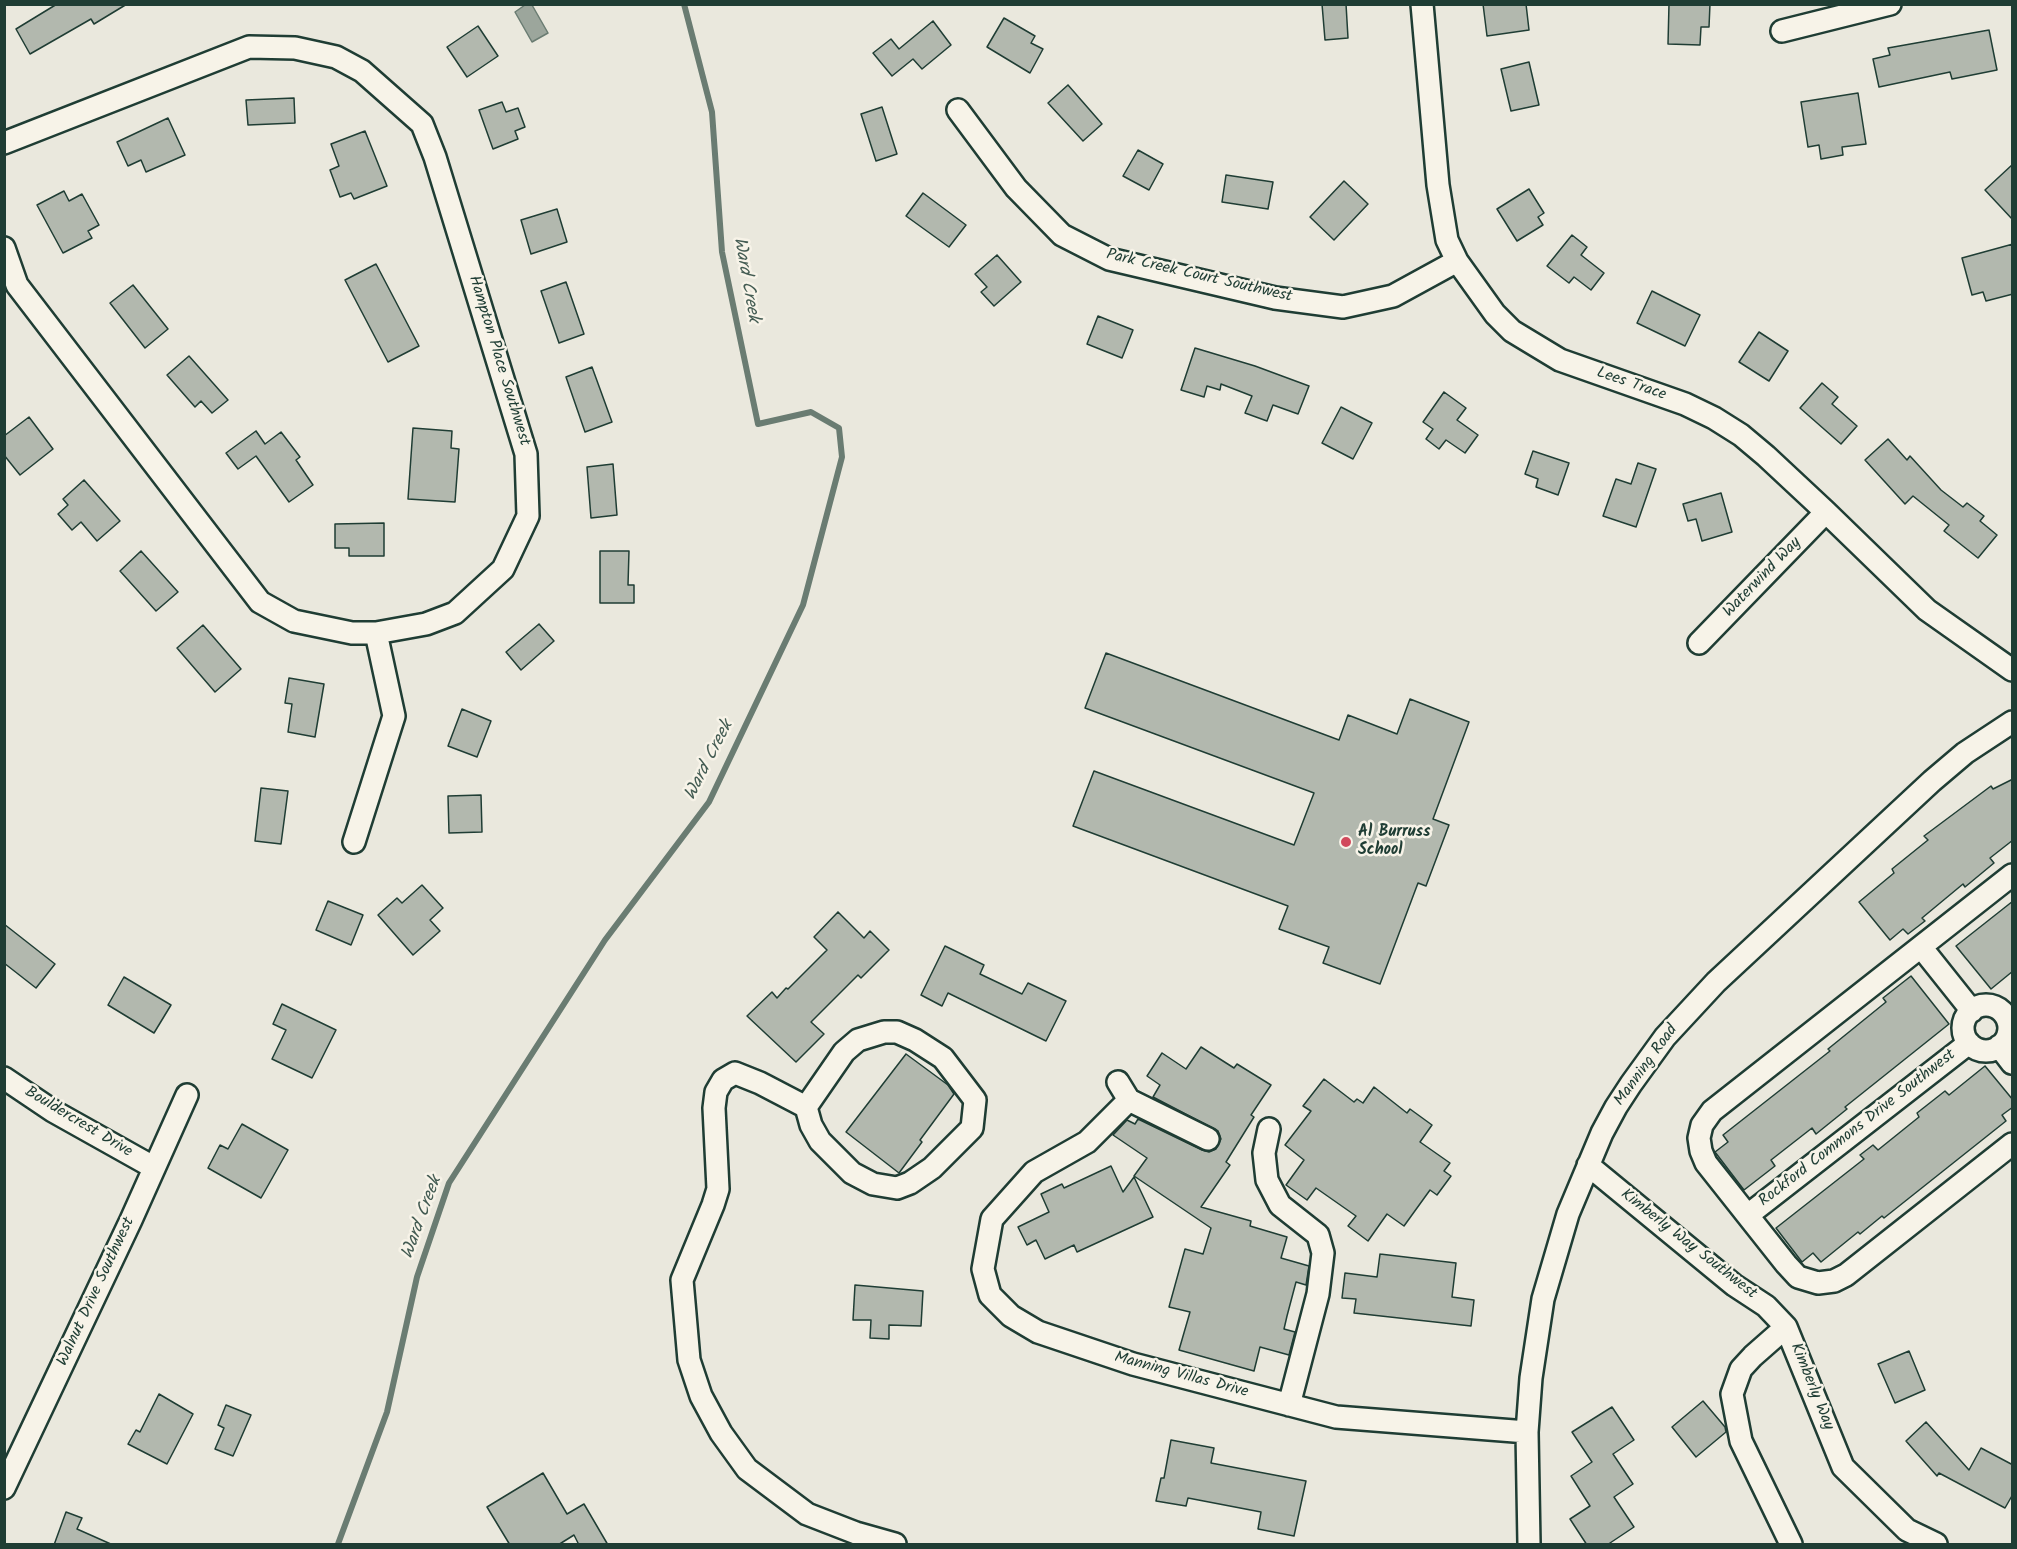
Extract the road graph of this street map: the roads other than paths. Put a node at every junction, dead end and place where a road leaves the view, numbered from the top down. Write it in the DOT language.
graph roads {
  1 [pos="1422,4"];
  2 [pos="1890,4"];
  3 [pos="1782,31"];
  4 [pos="958,110"];
  5 [pos="4,143"];
  6 [pos="4,248"];
  7 [pos="1456,261"];
  8 [pos="1826,512"];
  9 [pos="376,633"];
  10 [pos="1700,643"];
  11 [pos="2013,670"];
  12 [pos="2013,722"];
  13 [pos="354,842"];
  14 [pos="2013,875"];
  15 [pos="1921,947"];
  16 [pos="2008,1010"];
  17 [pos="1972,1011"];
  18 [pos="1969,1043"];
  19 [pos="1999,1046"];
  20 [pos="2013,1063"];
  21 [pos="4,1077"];
  22 [pos="187,1095"];
  23 [pos="806,1107"];
  24 [pos="1269,1129"];
  25 [pos="1208,1139"];
  26 [pos="2013,1144"];
  27 [pos="1588,1165"];
  28 [pos="153,1167"];
  29 [pos="1748,1215"];
  30 [pos="1786,1327"];
  31 [pos="1289,1405"];
  32 [pos="1527,1432"];
  33 [pos="4,1488"];
  34 [pos="895,1545"];
  35 [pos="1529,1545"];
  36 [pos="1791,1545"];
  37 [pos="1935,1545"];
  1 -- 7 [label="street, Lees Trace"];
  2 -- 3 [label="street"];
  4 -- 7 [label="street, Park Creek Court Southwest"];
  5 -- 9 [label="street, Hampton Place Southwest"];
  6 -- 9 [label="street, Hampton Place Southwest"];
  7 -- 8 [label="street, Lees Trace"];
  8 -- 10 [label="street, Waterwind Way"];
  8 -- 11 [label="street, Lees Trace"];
  9 -- 13 [label="street"];
  12 -- 27 [label="street, Manning Road"];
  14 -- 15 [label="street"];
  15 -- 17 [label="street"];
  15 -- 29 [label="street"];
  16 -- 17 [label="street"];
  16 -- 19 [label="street"];
  17 -- 18 [label="street"];
  18 -- 19 [label="street"];
  18 -- 29 [label="street, Rockford Commons Drive Southwest"];
  19 -- 20 [label="street"];
  21 -- 28 [label="street, Bouldercrest Drive"];
  22 -- 28 [label="street, Walnut Drive Southwest"];
  23 -- 23 [label="street"];
  23 -- 34 [label="street"];
  24 -- 31 [label="street"];
  25 -- 31 [label="street, Manning Villas Drive"];
  26 -- 29 [label="street"];
  27 -- 30 [label="street, Kimberly Way Southwest"];
  27 -- 32 [label="street, Manning Road"];
  28 -- 33 [label="street, Walnut Drive Southwest"];
  30 -- 36 [label="street, Kimberly Way"];
  30 -- 37 [label="street, Kimberly Way"];
  31 -- 32 [label="street, Manning Villas Drive"];
  32 -- 35 [label="street, Manning Road"];
}
